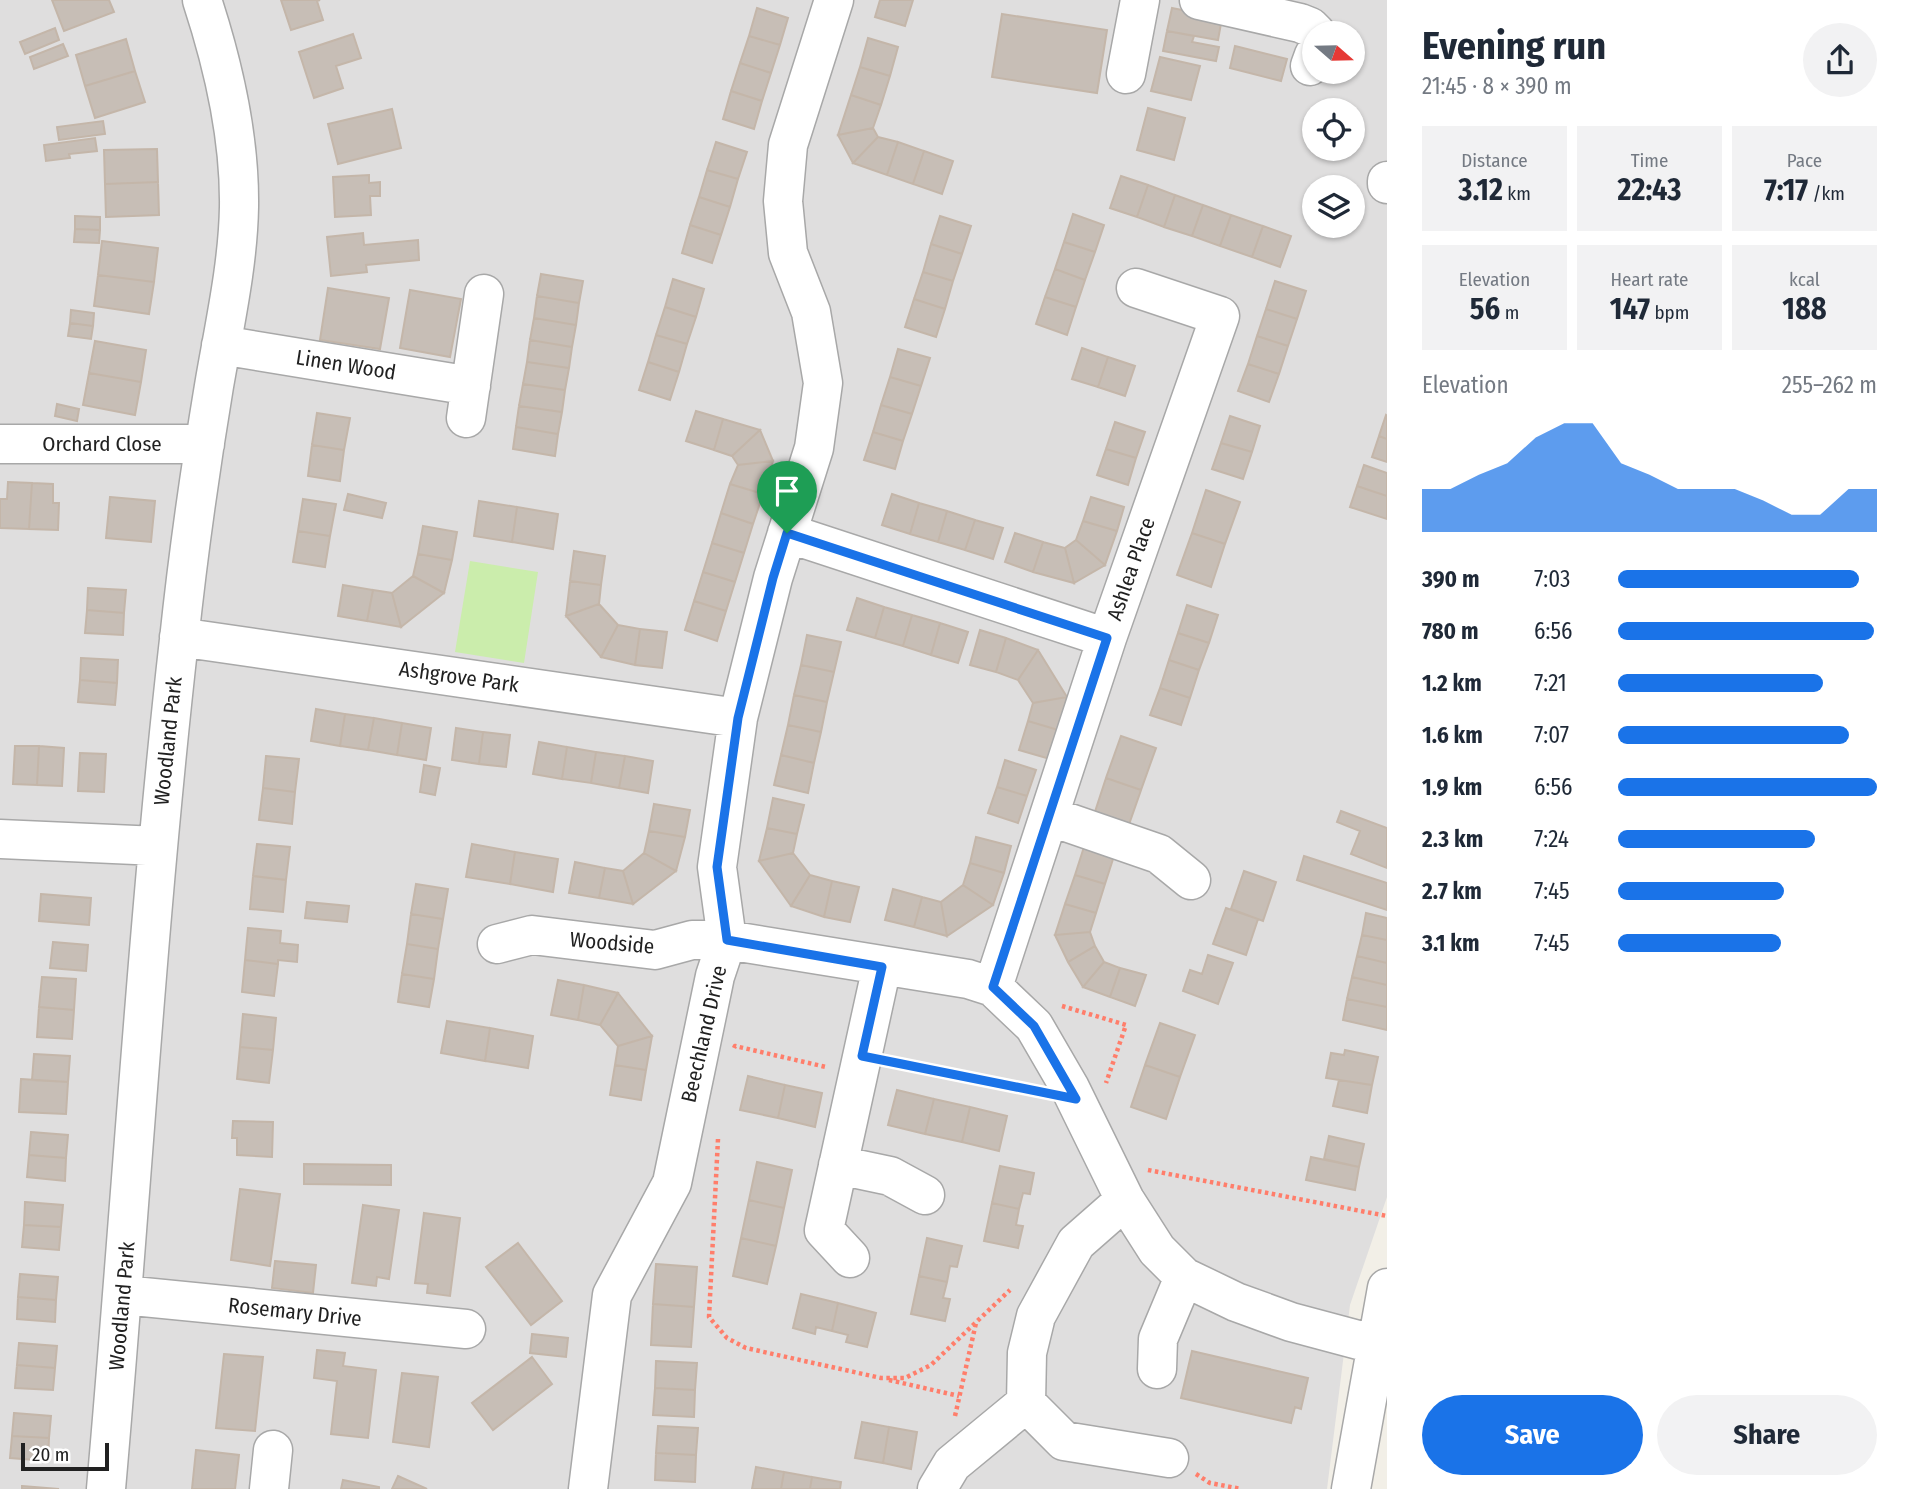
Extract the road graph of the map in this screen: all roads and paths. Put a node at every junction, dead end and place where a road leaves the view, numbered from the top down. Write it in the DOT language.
graph roads {
  1 [pos="202,0"];
  2 [pos="834,0"];
  3 [pos="1139,0"];
  4 [pos="1199,0"];
  5 [pos="1302,24"];
  6 [pos="1126,74"];
  7 [pos="1136,288"];
  8 [pos="484,294"];
  9 [pos="221,345"];
  10 [pos="0,444"];
  11 [pos="205,444"];
  12 [pos="787,533"];
  13 [pos="179,637"];
  14 [pos="1107,638"];
  15 [pos="738,718"];
  16 [pos="1049,816"];
  17 [pos="0,839"];
  18 [pos="158,846"];
  19 [pos="1191,880"];
  20 [pos="727,940"];
  21 [pos="497,944"];
  22 [pos="882,967"];
  23 [pos="1002,995"];
  24 [pos="862,1056"];
  25 [pos="1082,1113"];
  26 [pos="838,1165"];
  27 [pos="1119,1188"];
  28 [pos="925,1195"];
  29 [pos="1387,1216"];
  30 [pos="850,1258"];
  31 [pos="1184,1277"];
  32 [pos="1387,1288"];
  33 [pos="123,1295"];
  34 [pos="976,1322"];
  35 [pos="466,1329"];
  36 [pos="1377,1345"];
  37 [pos="1157,1369"];
  38 [pos="881,1378"];
  39 [pos="959,1396"];
  40 [pos="1026,1402"];
  41 [pos="273,1450"];
  42 [pos="1169,1458"];
  43 [pos="944,1476"];
  44 [pos="106,1489"];
  45 [pos="270,1489"];
  46 [pos="588,1489"];
  47 [pos="1241,1489"];
  48 [pos="1351,1489"];
  1 -- 9 [label="street, Woodland Park"];
  2 -- 12 [label="street, Beechland Drive"];
  3 -- 6 [label="street"];
  4 -- 5 [label="street"];
  7 -- 14 [label="street, Ashlea Place"];
  8 -- 9 [label="street, Linen Wood"];
  9 -- 11 [label="street, Woodland Park"];
  10 -- 11 [label="street, Orchard Close"];
  11 -- 13 [label="street, Woodland Park"];
  12 -- 14 [label="street"];
  12 -- 15 [label="street, Beechland Drive"];
  13 -- 15 [label="street, Ashgrove Park"];
  13 -- 18 [label="street, Woodland Park"];
  14 -- 16 [label="street, Ashlea Place"];
  15 -- 20 [label="street, Beechland Drive"];
  16 -- 19 [label="street"];
  16 -- 23 [label="street, Ashlea Place"];
  17 -- 18 [label="street"];
  18 -- 33 [label="street, Woodland Park"];
  20 -- 21 [label="street, Woodside"];
  20 -- 22 [label="street, Woodside"];
  20 -- 46 [label="street, Beechland Drive"];
  22 -- 23 [label="street, Woodside"];
  22 -- 24 [label="street"];
  23 -- 25 [label="street"];
  23 -- 25 [label="path"];
  24 -- 25 [label="path"];
  24 -- 26 [label="street"];
  25 -- 27 [label="street"];
  26 -- 28 [label="street"];
  26 -- 30 [label="street"];
  27 -- 29 [label="path"];
  27 -- 31 [label="street"];
  27 -- 40 [label="street"];
  31 -- 36 [label="street"];
  31 -- 37 [label="street"];
  32 -- 36 [label="street"];
  33 -- 35 [label="street, Rosemary Drive"];
  33 -- 44 [label="street, Woodland Park"];
  34 -- 39 [label="path"];
  36 -- 48 [label="street"];
  38 -- 39 [label="path"];
  39 -- 43 [label="path"];
  40 -- 42 [label="street"];
  40 -- 43 [label="street"];
  41 -- 45 [label="street"];
  42 -- 47 [label="path"];
}
